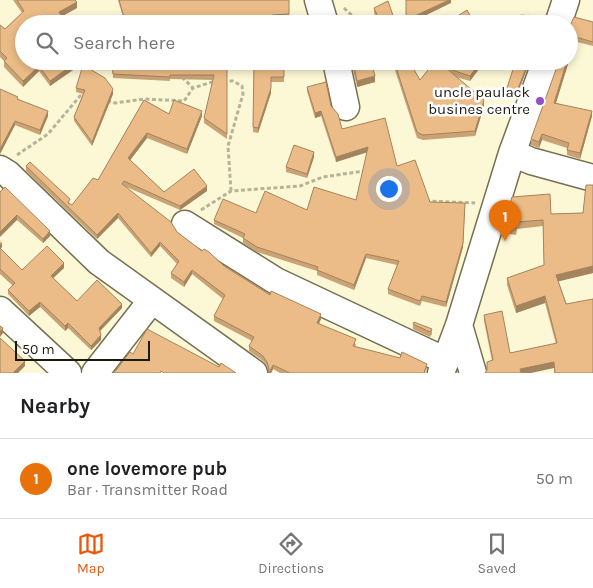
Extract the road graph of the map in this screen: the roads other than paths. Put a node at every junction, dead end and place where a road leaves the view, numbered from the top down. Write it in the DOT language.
graph roads {
  1 [pos="338,70"];
  2 [pos="543,70"];
  3 [pos="346,106"];
  4 [pos="512,153"];
  5 [pos="7,164"];
  6 [pos="593,178"];
  7 [pos="185,224"];
  8 [pos="152,300"];
  9 [pos="0,310"];
  10 [pos="459,325"];
  11 [pos="443,367"];
  12 [pos="67,373"];
  13 [pos="95,373"];
  14 [pos="254,373"];
  15 [pos="473,373"];
  1 -- 3 [label="street"];
  2 -- 4 [label="street"];
  4 -- 6 [label="street"];
  4 -- 10 [label="street"];
  5 -- 8 [label="street"];
  7 -- 11 [label="street"];
  8 -- 13 [label="street"];
  8 -- 14 [label="street"];
  9 -- 12 [label="street"];
  10 -- 11 [label="street"];
  10 -- 15 [label="street"];
}
